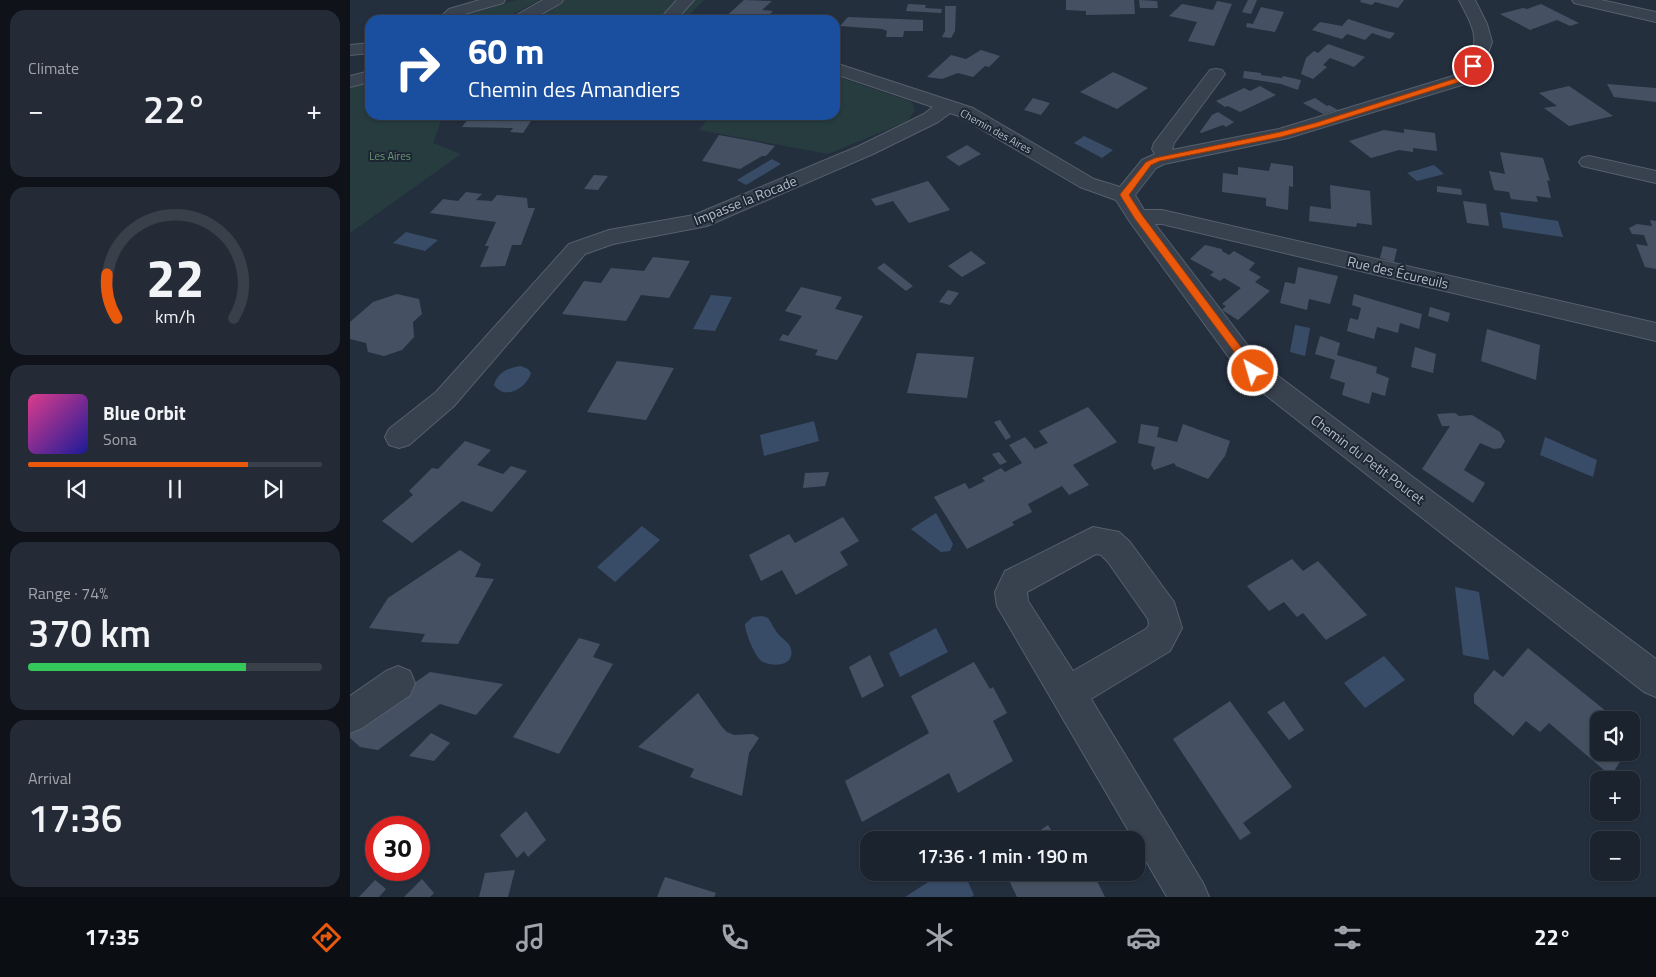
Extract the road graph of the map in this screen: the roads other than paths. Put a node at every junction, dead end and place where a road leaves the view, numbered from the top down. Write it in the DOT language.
graph roads {
  1 [pos="497,0"];
  2 [pos="555,0"];
  3 [pos="686,0"];
  4 [pos="1467,0"];
  5 [pos="1580,0"];
  6 [pos="451,15"];
  7 [pos="528,15"];
  8 [pos="672,15"];
  9 [pos="1656,17"];
  10 [pos="365,48"];
  11 [pos="350,50"];
  12 [pos="840,70"];
  13 [pos="1216,74"];
  14 [pos="365,78"];
  15 [pos="350,82"];
  16 [pos="948,105"];
  17 [pos="1166,158"];
  18 [pos="1589,162"];
  19 [pos="1656,177"];
  20 [pos="1124,195"];
  21 [pos="1138,216"];
  22 [pos="1656,332"];
  23 [pos="399,438"];
  24 [pos="1656,680"];
  25 [pos="398,683"];
  26 [pos="1068,694"];
  27 [pos="350,716"];
  28 [pos="1188,897"];
  1 -- 6 [label="street"];
  2 -- 7 [label="street"];
  3 -- 8 [label="street"];
  4 -- 17 [label="street"];
  5 -- 9 [label="street"];
  10 -- 11 [label="street"];
  12 -- 16 [label="street, Chemin des Aires"];
  13 -- 17 [label="street"];
  14 -- 15 [label="street"];
  16 -- 20 [label="street, Chemin des Aires"];
  16 -- 23 [label="street, Impasse la Rocade"];
  17 -- 20 [label="street"];
  18 -- 19 [label="street"];
  20 -- 21 [label="street, Chemin du Petit Poucet"];
  21 -- 22 [label="street, Rue des Écureuils"];
  21 -- 24 [label="street, Chemin du Petit Poucet"];
  25 -- 27 [label="street"];
  26 -- 26 [label="street"];
  26 -- 28 [label="street"];
}
